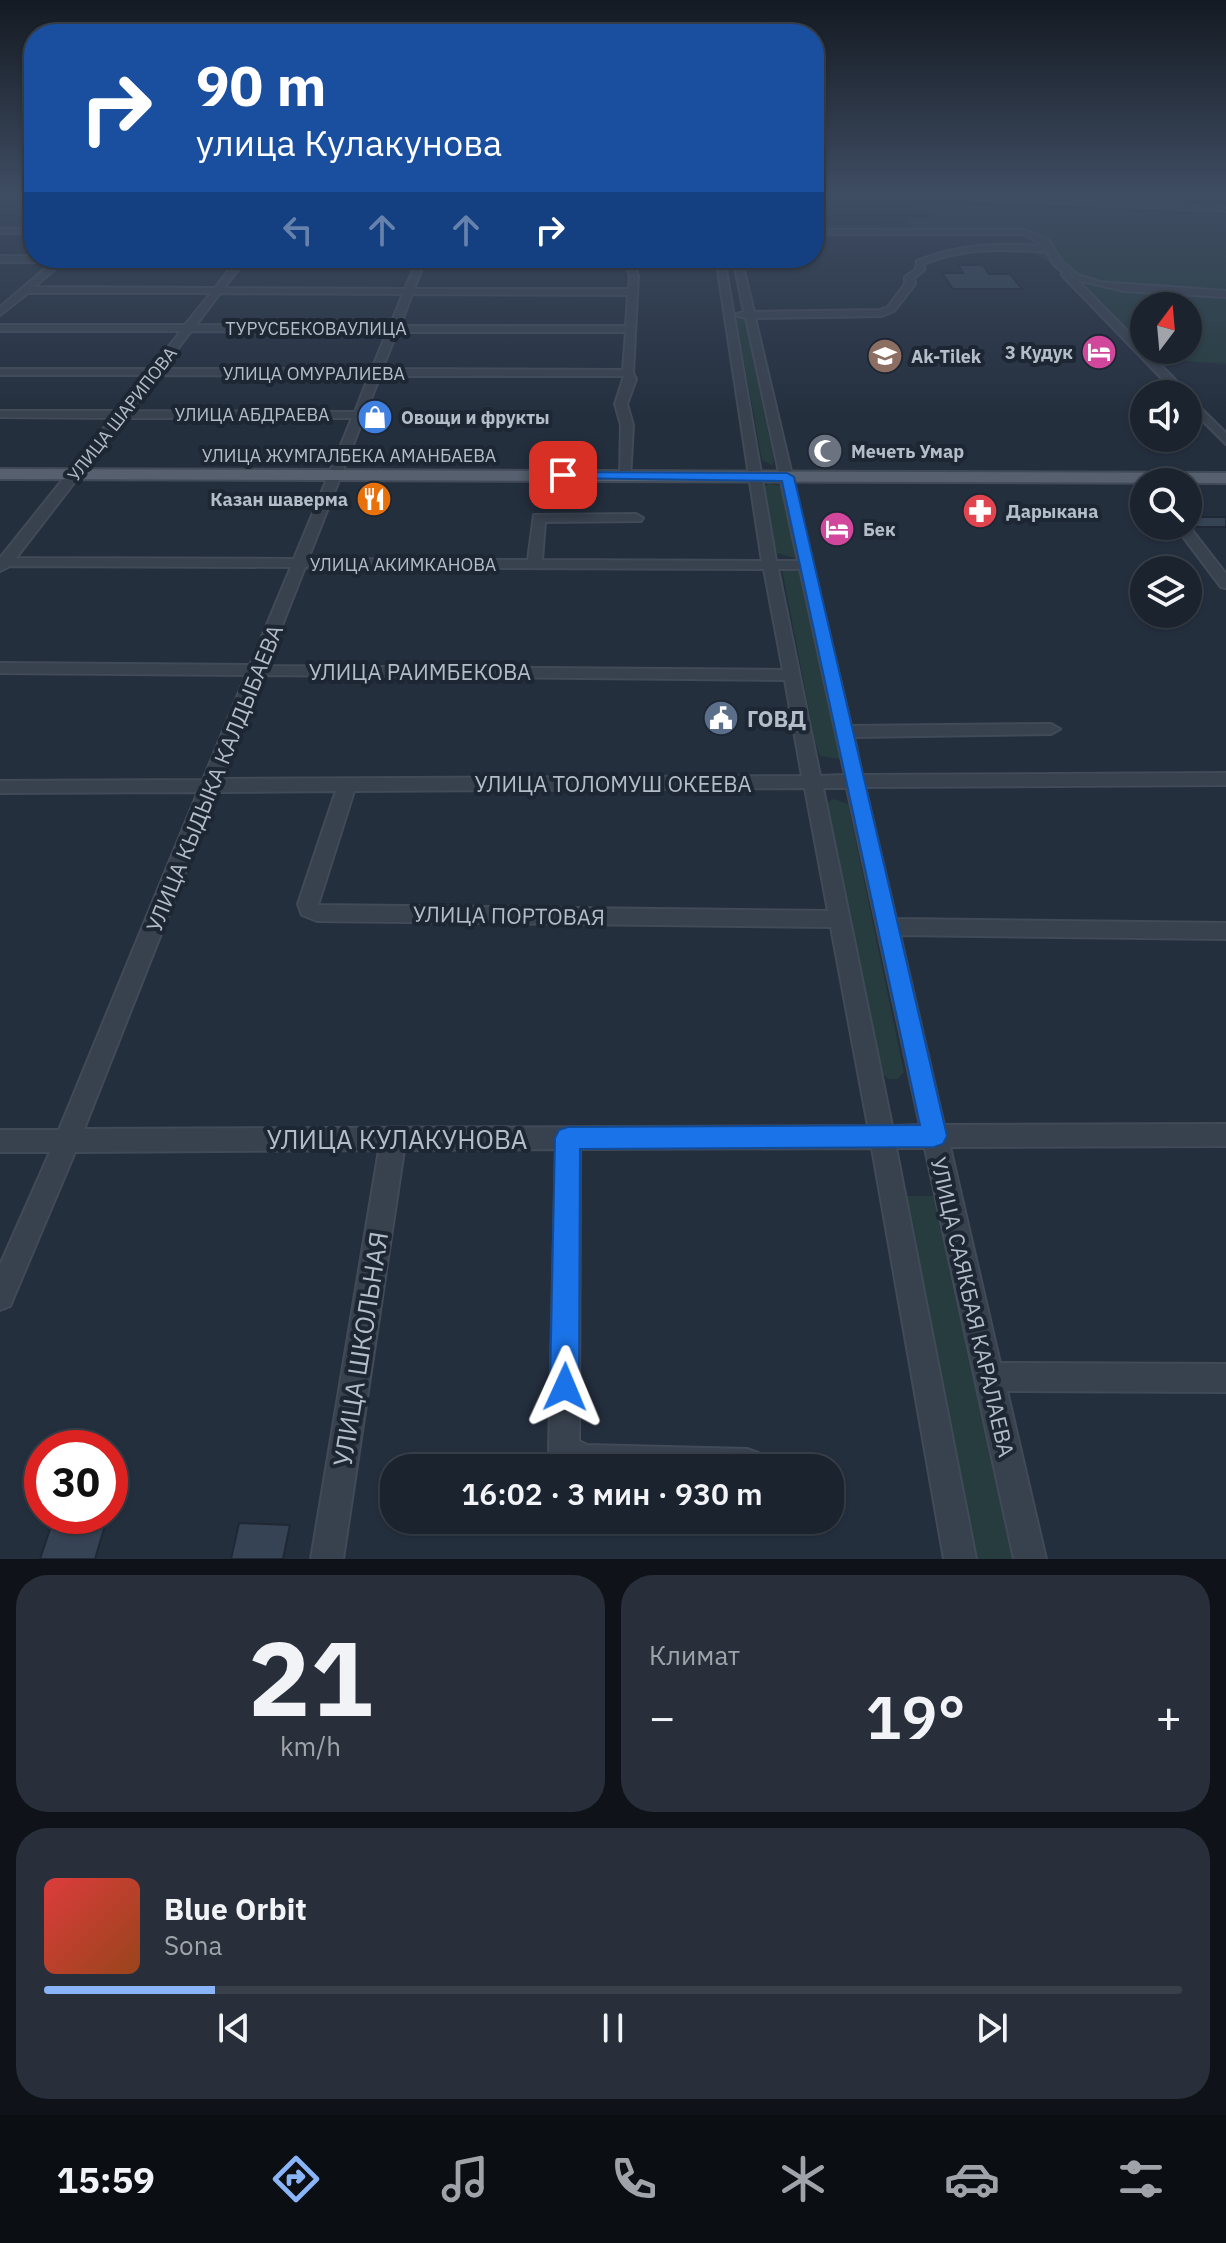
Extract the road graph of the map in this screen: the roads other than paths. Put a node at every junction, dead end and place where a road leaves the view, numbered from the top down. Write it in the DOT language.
graph roads {
  1 [pos="50,269"];
  2 [pos="235,269"];
  3 [pos="418,269"];
  4 [pos="631,269"];
  5 [pos="722,269"];
  6 [pos="740,269"];
  7 [pos="920,269"];
  8 [pos="1063,269"];
  9 [pos="1065,269"];
  10 [pos="27,290"];
  11 [pos="218,291"];
  12 [pos="631,292"];
  13 [pos="409,293"];
  14 [pos="1226,294"];
  15 [pos="0,312"];
  16 [pos="728,315"];
  17 [pos="751,315"];
  18 [pos="0,328"];
  19 [pos="188,328"];
  20 [pos="394,328"];
  21 [pos="631,329"];
  22 [pos="0,372"];
  23 [pos="154,373"];
  24 [pos="374,373"];
  25 [pos="628,373"];
  26 [pos="1170,380"];
  27 [pos="121,413"];
  28 [pos="0,414"];
  29 [pos="1202,414"];
  30 [pos="361,415"];
  31 [pos="1226,440"];
  32 [pos="0,474"];
  33 [pos="75,474"];
  34 [pos="335,475"];
  35 [pos="626,476"];
  36 [pos="756,477"];
  37 [pos="787,477"];
  38 [pos="1226,478"];
  39 [pos="1202,479"];
  40 [pos="1130,480"];
  41 [pos="636,518"];
  42 [pos="1193,540"];
  43 [pos="2,564"];
  44 [pos="300,564"];
  45 [pos="770,564"];
  46 [pos="534,565"];
  47 [pos="806,565"];
  48 [pos="1226,584"];
  49 [pos="0,668"];
  50 [pos="257,670"];
  51 [pos="792,675"];
  52 [pos="1051,729"];
  53 [pos="844,732"];
  54 [pos="1226,779"];
  55 [pos="855,781"];
  56 [pos="813,782"];
  57 [pos="347,785"];
  58 [pos="210,786"];
  59 [pos="0,787"];
  60 [pos="840,919"];
  61 [pos="887,927"];
  62 [pos="1226,931"];
  63 [pos="1226,1135"];
  64 [pos="934,1136"];
  65 [pos="882,1137"];
  66 [pos="568,1138"];
  67 [pos="393,1139"];
  68 [pos="0,1141"];
  69 [pos="67,1141"];
  70 [pos="0,1296"];
  71 [pos="988,1377"];
  72 [pos="1226,1378"];
  73 [pos="573,1454"];
  74 [pos="327,1559"];
  75 [pos="960,1559"];
  76 [pos="1030,1559"];
  1 -- 10 [label="street"];
  2 -- 11 [label="street, УЛИЦА ШАРИПОВА"];
  3 -- 13 [label="street, УЛИЦА КЫДЫКА КАЛДЫБАЕВА"];
  4 -- 12 [label="street"];
  5 -- 16 [label="street"];
  6 -- 17 [label="street, УЛИЦА САЯКБАЯ КАРАЛАЕВА"];
  7 -- 17 [label="street"];
  8 -- 26 [label="street"];
  9 -- 14 [label="street"];
  10 -- 11 [label="street"];
  10 -- 15 [label="street"];
  11 -- 13 [label="street"];
  11 -- 19 [label="street, УЛИЦА ШАРИПОВА"];
  12 -- 13 [label="street"];
  12 -- 21 [label="street"];
  13 -- 20 [label="street, УЛИЦА КЫДЫКА КАЛДЫБАЕВА"];
  16 -- 17 [label="street"];
  16 -- 36 [label="street"];
  17 -- 37 [label="street, УЛИЦА САЯКБАЯ КАРАЛАЕВА"];
  18 -- 19 [label="street, ТУРУСБЕКОВАУЛИЦА"];
  19 -- 20 [label="street, ТУРУСБЕКОВАУЛИЦА"];
  19 -- 23 [label="street, УЛИЦА ШАРИПОВА"];
  20 -- 21 [label="street, ТУРУСБЕКОВАУЛИЦА"];
  20 -- 24 [label="street, УЛИЦА КЫДЫКА КАЛДЫБАЕВА"];
  21 -- 25 [label="street"];
  22 -- 23 [label="street, УЛИЦА ОМУРАЛИЕВА"];
  23 -- 24 [label="street, УЛИЦА ОМУРАЛИЕВА"];
  23 -- 27 [label="street, УЛИЦА ШАРИПОВА"];
  24 -- 25 [label="street, УЛИЦА ОМУРАЛИЕВА"];
  24 -- 30 [label="street, УЛИЦА КЫДЫКА КАЛДЫБАЕВА"];
  25 -- 35 [label="street"];
  27 -- 28 [label="street, УЛИЦА АБДРАЕВА"];
  27 -- 30 [label="street, УЛИЦА АБДРАЕВА"];
  27 -- 33 [label="street, УЛИЦА ШАРИПОВА"];
  29 -- 31 [label="street"];
  30 -- 34 [label="street, УЛИЦА КЫДЫКА КАЛДЫБАЕВА"];
  32 -- 33 [label="main road, УЛИЦА ЖУМГАЛБЕКА АМАНБАЕВА"];
  33 -- 34 [label="main road, УЛИЦА ЖУМГАЛБЕКА АМАНБАЕВА"];
  33 -- 43 [label="street, УЛИЦА ШАРИПОВА"];
  34 -- 35 [label="main road, УЛИЦА ЖУМГАЛБЕКА АМАНБАЕВА"];
  34 -- 44 [label="street, УЛИЦА КЫДЫКА КАЛДЫБАЕВА"];
  35 -- 36 [label="main road, УЛИЦА ЖУМГАЛБЕКА АМАНБАЕВА"];
  36 -- 37 [label="main road, УЛИЦА ЖУМГАЛБЕКА АМАНБАЕВА"];
  36 -- 45 [label="street"];
  37 -- 40 [label="main road, УЛИЦА ЖУМГАЛБЕКА АМАНБАЕВА"];
  37 -- 47 [label="street, УЛИЦА САЯКБАЯ КАРАЛАЕВА"];
  38 -- 39 [label="main road, УЛИЦА ЖУМГАЛБЕКА АМАНБАЕВА"];
  41 -- 46 [label="street"];
  42 -- 48 [label="street"];
  43 -- 44 [label="street, УЛИЦА АКИМКАНОВА"];
  44 -- 46 [label="street, УЛИЦА АКИМКАНОВА"];
  44 -- 50 [label="street, УЛИЦА КЫДЫКА КАЛДЫБАЕВА"];
  45 -- 46 [label="street, УЛИЦА АКИМКАНОВА"];
  45 -- 47 [label="street, УЛИЦА АКИМКАНОВА"];
  45 -- 51 [label="street"];
  47 -- 53 [label="street, УЛИЦА САЯКБАЯ КАРАЛАЕВА"];
  49 -- 50 [label="street, УЛИЦА РАИМБЕКОВА"];
  50 -- 51 [label="street, УЛИЦА РАИМБЕКОВА"];
  50 -- 58 [label="street, УЛИЦА КЫДЫКА КАЛДЫБАЕВА"];
  51 -- 56 [label="street"];
  52 -- 53 [label="street"];
  53 -- 55 [label="street, УЛИЦА САЯКБАЯ КАРАЛАЕВА"];
  54 -- 55 [label="street, УЛИЦА ТОЛОМУШ ОКЕЕВА"];
  55 -- 56 [label="street, УЛИЦА ТОЛОМУШ ОКЕЕВА"];
  55 -- 61 [label="street, УЛИЦА САЯКБАЯ КАРАЛАЕВА"];
  56 -- 57 [label="street, УЛИЦА ТОЛОМУШ ОКЕЕВА"];
  56 -- 60 [label="street"];
  57 -- 58 [label="street, УЛИЦА ТОЛОМУШ ОКЕЕВА"];
  57 -- 60 [label="street, УЛИЦА ПОРТОВАЯ"];
  58 -- 59 [label="street, УЛИЦА ТОЛОМУШ ОКЕЕВА"];
  58 -- 69 [label="street, УЛИЦА КЫДЫКА КАЛДЫБАЕВА"];
  60 -- 65 [label="street"];
  61 -- 62 [label="street"];
  61 -- 64 [label="street, УЛИЦА САЯКБАЯ КАРАЛАЕВА"];
  63 -- 64 [label="street, УЛИЦА КУЛАКУНОВА"];
  64 -- 65 [label="street, УЛИЦА КУЛАКУНОВА"];
  64 -- 71 [label="street, УЛИЦА САЯКБАЯ КАРАЛАЕВА"];
  65 -- 66 [label="street, УЛИЦА КУЛАКУНОВА"];
  65 -- 75 [label="street"];
  66 -- 67 [label="street, УЛИЦА КУЛАКУНОВА"];
  66 -- 73 [label="street"];
  67 -- 69 [label="street, УЛИЦА КУЛАКУНОВА"];
  67 -- 74 [label="street, УЛИЦА ШКОЛЬНАЯ"];
  68 -- 69 [label="street, УЛИЦА КУЛАКУНОВА"];
  69 -- 70 [label="street, УЛИЦА КЫДЫКА КАЛДЫБАЕВА"];
  71 -- 72 [label="street"];
  71 -- 76 [label="street, УЛИЦА САЯКБАЯ КАРАЛАЕВА"];
}
